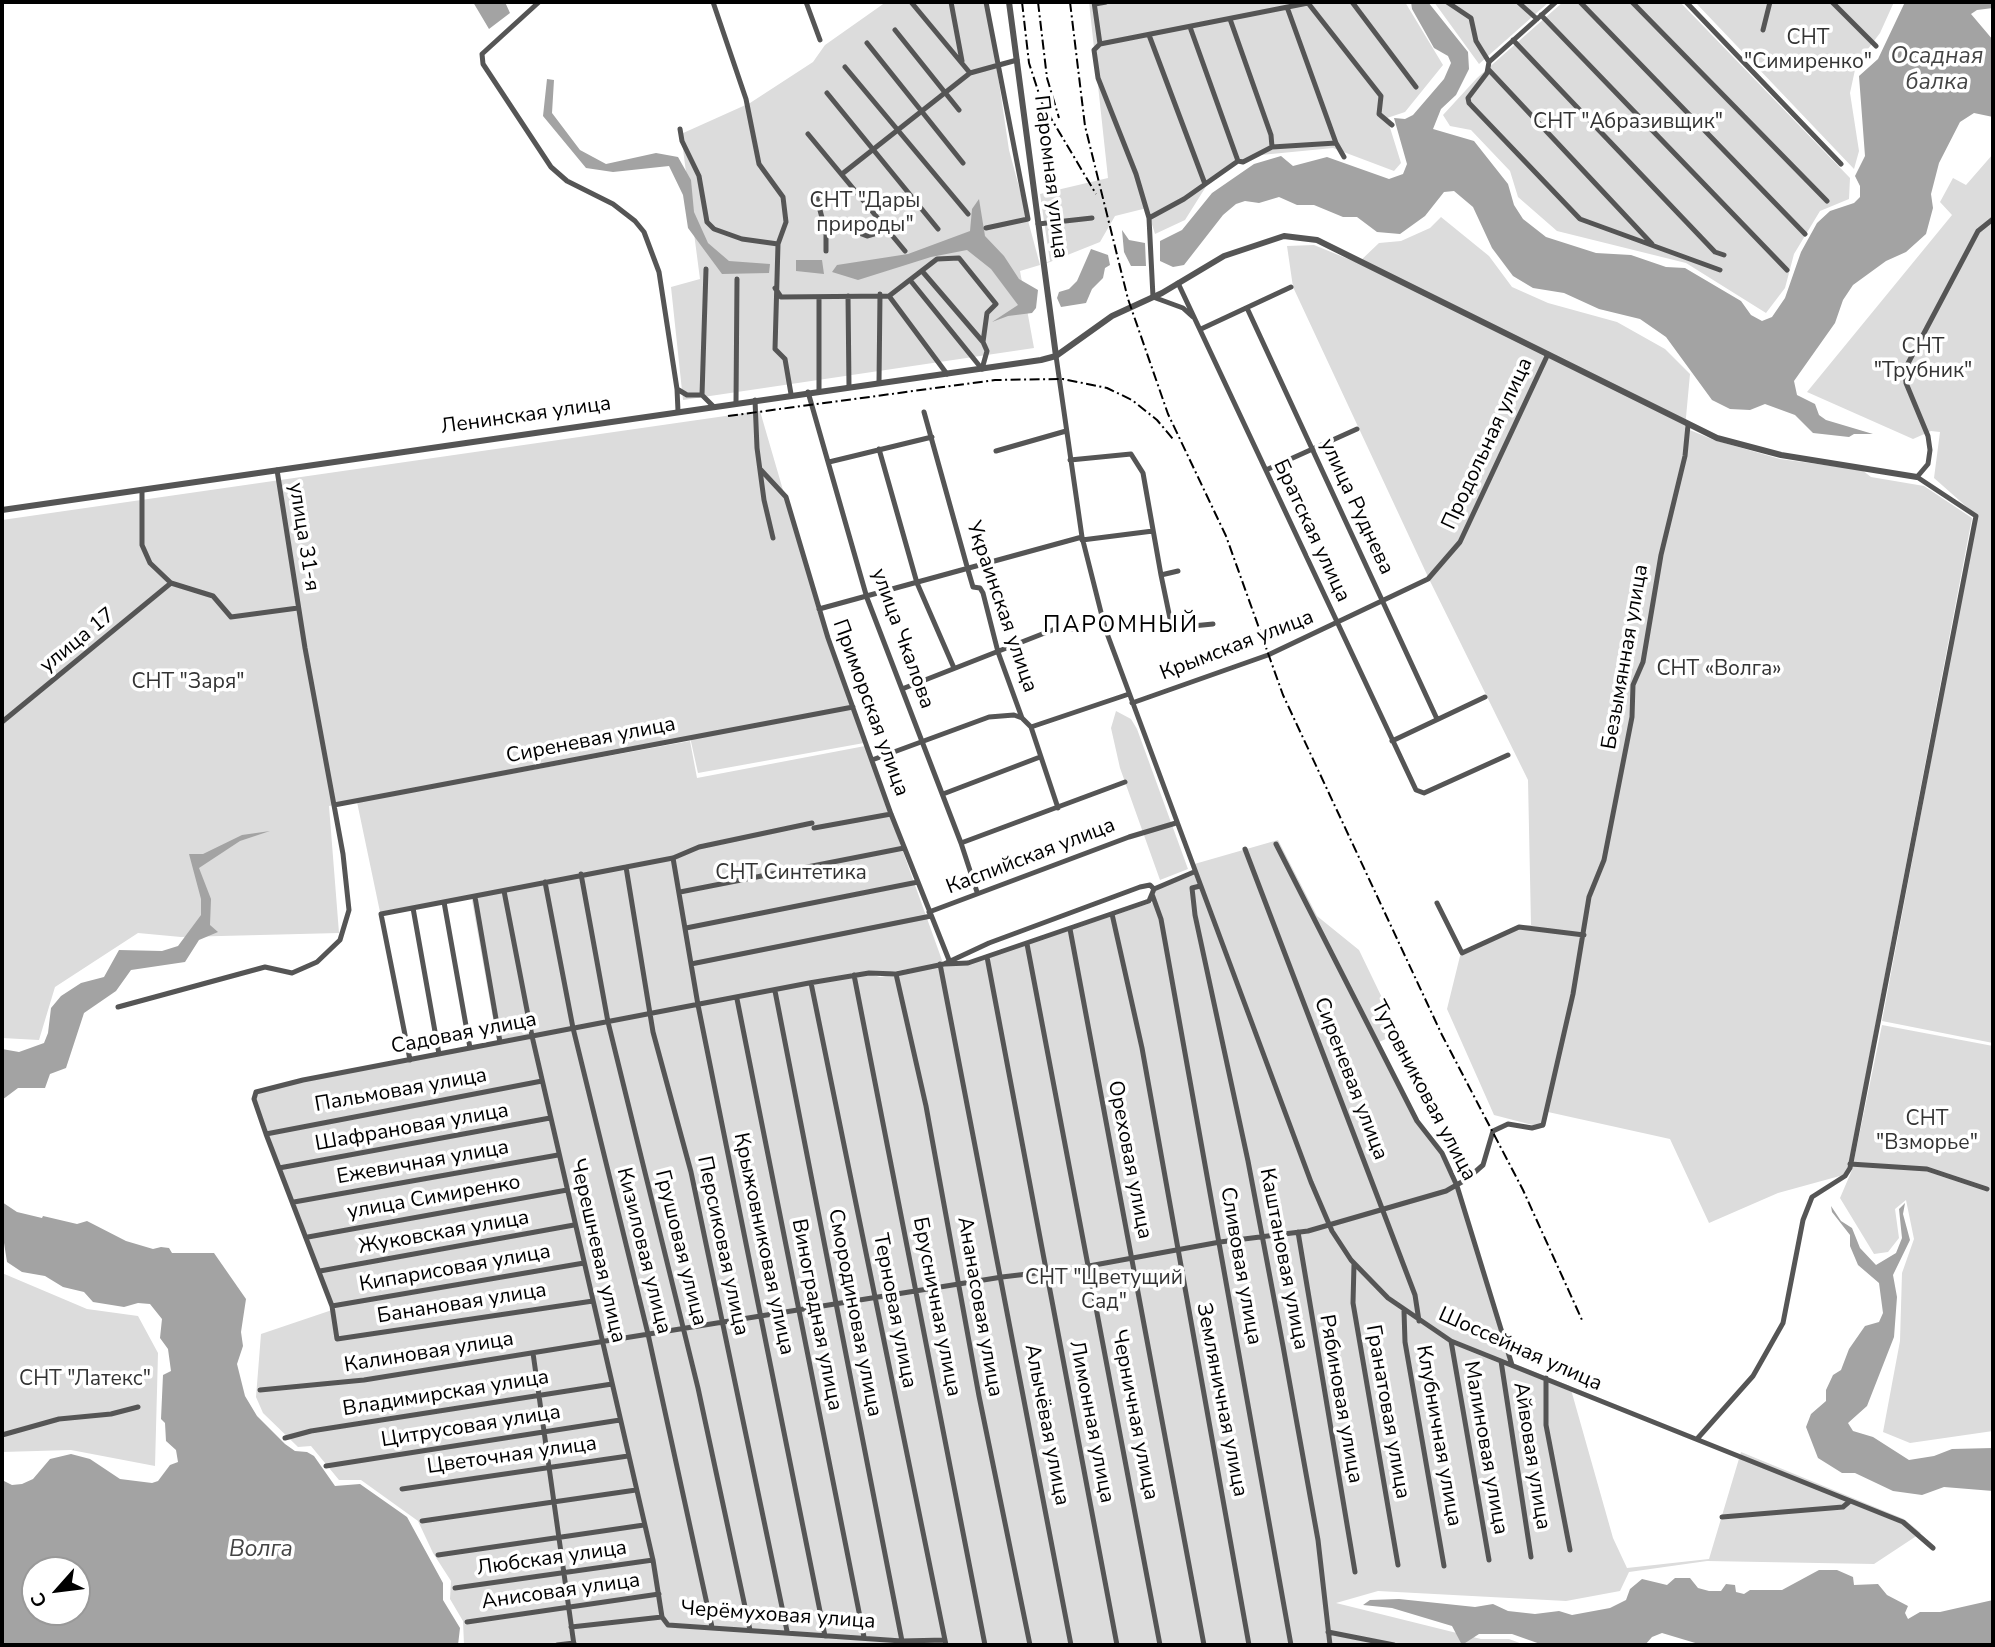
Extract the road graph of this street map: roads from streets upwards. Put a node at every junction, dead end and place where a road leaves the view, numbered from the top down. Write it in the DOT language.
graph roads {
  1 [pos="539,2"];
  2 [pos="713,2"];
  3 [pos="806,2"];
  4 [pos="911,2"];
  5 [pos="951,2"];
  6 [pos="986,2"];
  7 [pos="1009,2"];
  8 [pos="1105,2"];
  9 [pos="1352,2"];
  10 [pos="1447,2"];
  11 [pos="1518,2"];
  12 [pos="1556,2"];
  13 [pos="1580,2"];
  14 [pos="1632,2"];
  15 [pos="1686,2"];
  16 [pos="1770,2"];
  17 [pos="1832,2"];
  18 [pos="1094,3"];
  19 [pos="1308,3"];
  20 [pos="1287,7"];
  21 [pos="1539,17"];
  22 [pos="1230,19"];
  23 [pos="1189,27"];
  24 [pos="895,30"];
  25 [pos="1763,30"];
  26 [pos="1150,35"];
  27 [pos="820,40"];
  28 [pos="1513,40"];
  29 [pos="867,43"];
  30 [pos="1100,44"];
  31 [pos="1875,46"];
  32 [pos="1017,60"];
  33 [pos="962,64"];
  34 [pos="998,65"];
  35 [pos="1488,65"];
  36 [pos="845,67"];
  37 [pos="970,73"];
  38 [pos="1416,87"];
  39 [pos="945,92"];
  40 [pos="827,93"];
  41 [pos="959,110"];
  42 [pos="922,111"];
  43 [pos="1392,125"];
  44 [pos="897,128"];
  45 [pos="680,129"];
  46 [pos="808,134"];
  47 [pos="1336,143"];
  48 [pos="1272,146"];
  49 [pos="875,148"];
  50 [pos="1344,157"];
  51 [pos="1238,161"];
  52 [pos="963,163"];
  53 [pos="1842,164"];
  54 [pos="842,174"];
  55 [pos="1205,184"];
  56 [pos="815,191"];
  57 [pos="1827,201"];
  58 [pos="968,214"];
  59 [pos="1092,218"];
  60 [pos="1149,218"];
  61 [pos="1993,219"];
  62 [pos="1038,224"];
  63 [pos="884,225"];
  64 [pos="986,228"];
  65 [pos="938,229"];
  66 [pos="826,233"];
  67 [pos="1805,234"];
  68 [pos="778,244"];
  69 [pos="1655,246"];
  70 [pos="905,250"];
  71 [pos="826,251"];
  72 [pos="1724,255"];
  73 [pos="706,269"];
  74 [pos="1720,270"];
  75 [pos="1787,270"];
  76 [pos="922,271"];
  77 [pos="737,279"];
  78 [pos="910,280"];
  79 [pos="1178,284"];
  80 [pos="1291,287"];
  81 [pos="775,288"];
  82 [pos="880,294"];
  83 [pos="848,296"];
  84 [pos="889,296"];
  85 [pos="1153,297"];
  86 [pos="819,299"];
  87 [pos="1247,307"];
  88 [pos="1196,320"];
  89 [pos="1200,330"];
  90 [pos="983,342"];
  91 [pos="1548,354"];
  92 [pos="1056,356"];
  93 [pos="982,369"];
  94 [pos="947,373"];
  95 [pos="879,383"];
  96 [pos="849,387"];
  97 [pos="677,389"];
  98 [pos="819,391"];
  99 [pos="808,392"];
  100 [pos="791,394"];
  101 [pos="702,395"];
  102 [pos="755,400"];
  103 [pos="736,402"];
  104 [pos="713,406"];
  105 [pos="678,411"];
  106 [pos="924,412"];
  107 [pos="1688,425"];
  108 [pos="1357,429"];
  109 [pos="1066,431"];
  110 [pos="932,438"];
  111 [pos="878,449"];
  112 [pos="1312,450"];
  113 [pos="996,451"];
  114 [pos="1070,460"];
  115 [pos="830,463"];
  116 [pos="277,470"];
  117 [pos="761,470"];
  118 [pos="1266,470"];
  119 [pos="1917,477"];
  120 [pos="142,490"];
  121 [pos="2,510"];
  122 [pos="1153,531"];
  123 [pos="773,538"];
  124 [pos="1082,539"];
  125 [pos="968,570"];
  126 [pos="1178,571"];
  127 [pos="1161,575"];
  128 [pos="1428,579"];
  129 [pos="172,583"];
  130 [pos="917,583"];
  131 [pos="867,598"];
  132 [pos="1383,602"];
  133 [pos="298,608"];
  134 [pos="819,609"];
  135 [pos="1102,618"];
  136 [pos="1213,624"];
  137 [pos="1336,624"];
  138 [pos="998,652"];
  139 [pos="954,668"];
  140 [pos="902,689"];
  141 [pos="1129,694"];
  142 [pos="1485,697"];
  143 [pos="1132,703"];
  144 [pos="853,707"];
  145 [pos="1022,718"];
  146 [pos="1437,719"];
  147 [pos="2,722"];
  148 [pos="1031,727"];
  149 [pos="922,740"];
  150 [pos="1392,741"];
  151 [pos="1508,755"];
  152 [pos="1040,757"];
  153 [pos="872,760"];
  154 [pos="1125,782"];
  155 [pos="943,794"];
  156 [pos="334,805"];
  157 [pos="1058,808"];
  158 [pos="891,814"];
  159 [pos="1176,823"];
  160 [pos="961,843"];
  161 [pos="1276,844"];
  162 [pos="904,848"];
  163 [pos="1245,849"];
  164 [pos="673,858"];
  165 [pos="626,867"];
  166 [pos="1194,872"];
  167 [pos="581,874"];
  168 [pos="545,882"];
  169 [pos="918,882"];
  170 [pos="1200,886"];
  171 [pos="504,891"];
  172 [pos="1153,891"];
  173 [pos="680,892"];
  174 [pos="977,892"];
  175 [pos="475,897"];
  176 [pos="444,902"];
  177 [pos="1437,903"];
  178 [pos="413,908"];
  179 [pos="930,914"];
  180 [pos="1112,914"];
  181 [pos="685,928"];
  182 [pos="1070,929"];
  183 [pos="1584,935"];
  184 [pos="1027,944"];
  185 [pos="988,957"];
  186 [pos="942,963"];
  187 [pos="691,964"];
  188 [pos="896,974"];
  189 [pos="854,975"];
  190 [pos="811,983"];
  191 [pos="775,991"];
  192 [pos="737,999"];
  193 [pos="698,1005"];
  194 [pos="118,1007"];
  195 [pos="652,1013"];
  196 [pos="608,1022"];
  197 [pos="573,1028"];
  198 [pos="532,1036"];
  199 [pos="500,1042"];
  200 [pos="470,1048"];
  201 [pos="439,1054"];
  202 [pos="410,1060"];
  203 [pos="542,1082"];
  204 [pos="550,1118"];
  205 [pos="266,1134"];
  206 [pos="558,1154"];
  207 [pos="1850,1164"];
  208 [pos="279,1168"];
  209 [pos="1457,1186"];
  210 [pos="1987,1189"];
  211 [pos="566,1191"];
  212 [pos="294,1202"];
  213 [pos="1382,1208"];
  214 [pos="1329,1224"];
  215 [pos="574,1225"];
  216 [pos="1298,1232"];
  217 [pos="1263,1235"];
  218 [pos="308,1237"];
  219 [pos="1220,1242"];
  220 [pos="1176,1250"];
  221 [pos="1132,1257"];
  222 [pos="584,1263"];
  223 [pos="1354,1264"];
  224 [pos="1088,1266"];
  225 [pos="320,1271"];
  226 [pos="1047,1272"];
  227 [pos="1002,1277"];
  228 [pos="960,1286"];
  229 [pos="917,1293"];
  230 [pos="877,1300"];
  231 [pos="593,1301"];
  232 [pos="332,1306"];
  233 [pos="837,1306"];
  234 [pos="799,1311"];
  235 [pos="1404,1311"];
  236 [pos="762,1318"];
  237 [pos="1419,1321"];
  238 [pos="723,1324"];
  239 [pos="684,1328"];
  240 [pos="648,1334"];
  241 [pos="337,1339"];
  242 [pos="1451,1341"];
  243 [pos="602,1342"];
  244 [pos="533,1353"];
  245 [pos="1501,1361"];
  246 [pos="1512,1365"];
  247 [pos="1546,1378"];
  248 [pos="612,1384"];
  249 [pos="260,1390"];
  250 [pos="539,1396"];
  251 [pos="138,1407"];
  252 [pos="620,1420"];
  253 [pos="544,1431"];
  254 [pos="2,1435"];
  255 [pos="285,1438"];
  256 [pos="1697,1439"];
  257 [pos="628,1456"];
  258 [pos="326,1466"];
  259 [pos="548,1466"];
  260 [pos="402,1489"];
  261 [pos="636,1490"];
  262 [pos="1850,1501"];
  263 [pos="554,1503"];
  264 [pos="1722,1517"];
  265 [pos="422,1521"];
  266 [pos="644,1525"];
  267 [pos="559,1538"];
  268 [pos="1933,1548"];
  269 [pos="1570,1550"];
  270 [pos="438,1555"];
  271 [pos="1531,1557"];
  272 [pos="653,1560"];
  273 [pos="1489,1560"];
  274 [pos="1398,1564"];
  275 [pos="1444,1566"];
  276 [pos="1355,1572"];
  277 [pos="563,1573"];
  278 [pos="455,1588"];
  279 [pos="659,1594"];
  280 [pos="569,1608"];
  281 [pos="662,1617"];
  282 [pos="467,1622"];
  283 [pos="571,1627"];
  284 [pos="712,1627"];
  285 [pos="750,1630"];
  286 [pos="787,1632"];
  287 [pos="1328,1632"];
  288 [pos="825,1636"];
  289 [pos="864,1637"];
  290 [pos="902,1641"];
  291 [pos="945,1643"];
  292 [pos="574,1644"];
  293 [pos="556,1645"];
  294 [pos="985,1645"];
  295 [pos="1030,1645"];
  296 [pos="1071,1645"];
  297 [pos="1117,1645"];
  298 [pos="1160,1645"];
  299 [pos="1203,1645"];
  300 [pos="1249,1645"];
  301 [pos="1291,1645"];
  302 [pos="1330,1645"];
  303 [pos="1394,1645"];
  1 -- 97 [label="street"];
  2 -- 68 [label="street"];
  3 -- 27 [label="street"];
  4 -- 33 [label="street"];
  5 -- 33 [label="street"];
  6 -- 34 [label="street"];
  7 -- 32 [label="street, Паромная улица"];
  8 -- 18 [label="street"];
  9 -- 38 [label="street"];
  10 -- 35 [label="street"];
  11 -- 21 [label="street"];
  12 -- 21 [label="street"];
  13 -- 67 [label="street"];
  14 -- 57 [label="street"];
  15 -- 53 [label="street"];
  16 -- 25 [label="street"];
  17 -- 31 [label="street"];
  18 -- 30 [label="street"];
  19 -- 20 [label="street"];
  19 -- 43 [label="street"];
  20 -- 22 [label="street"];
  20 -- 47 [label="street"];
  21 -- 28 [label="street"];
  21 -- 75 [label="street"];
  22 -- 23 [label="street"];
  22 -- 48 [label="street"];
  23 -- 26 [label="street"];
  23 -- 51 [label="street"];
  24 -- 39 [label="street"];
  26 -- 30 [label="street"];
  26 -- 55 [label="street"];
  28 -- 35 [label="street"];
  28 -- 72 [label="street"];
  29 -- 42 [label="street"];
  30 -- 60 [label="street"];
  32 -- 34 [label="street"];
  32 -- 62 [label="street, Паромная улица"];
  33 -- 37 [label="street"];
  34 -- 37 [label="street"];
  34 -- 64 [label="street"];
  35 -- 69 [label="street"];
  35 -- 69 [label="street"];
  36 -- 44 [label="street"];
  37 -- 39 [label="street"];
  39 -- 41 [label="street"];
  39 -- 42 [label="street"];
  40 -- 49 [label="street"];
  42 -- 44 [label="street"];
  42 -- 52 [label="street"];
  44 -- 49 [label="street"];
  44 -- 58 [label="street"];
  45 -- 68 [label="street"];
  46 -- 54 [label="street"];
  47 -- 48 [label="street"];
  47 -- 50 [label="street"];
  48 -- 51 [label="street"];
  49 -- 54 [label="street"];
  49 -- 65 [label="street"];
  51 -- 55 [label="street"];
  54 -- 63 [label="street"];
  55 -- 60 [label="street"];
  56 -- 66 [label="street"];
  59 -- 62 [label="street"];
  60 -- 85 [label="street"];
  61 -- 119 [label="street"];
  62 -- 92 [label="street, Паромная улица"];
  63 -- 66 [label="street"];
  63 -- 70 [label="street"];
  66 -- 71 [label="street"];
  68 -- 81 [label="street"];
  69 -- 74 [label="street"];
  73 -- 101 [label="street"];
  76 -- 78 [label="street"];
  76 -- 90 [label="street"];
  76 -- 90 [label="street"];
  77 -- 103 [label="street"];
  78 -- 84 [label="street"];
  78 -- 93 [label="street"];
  79 -- 85 [label="street"];
  79 -- 88 [label="street, Братская улица"];
  79 -- 91 [label="street"];
  80 -- 87 [label="street"];
  81 -- 86 [label="street"];
  81 -- 100 [label="street"];
  82 -- 83 [label="street"];
  82 -- 84 [label="street"];
  82 -- 95 [label="street"];
  83 -- 86 [label="street"];
  83 -- 96 [label="street"];
  84 -- 94 [label="street"];
  85 -- 88 [label="street"];
  85 -- 92 [label="street"];
  86 -- 98 [label="street"];
  87 -- 89 [label="street"];
  87 -- 112 [label="street, улица Руднева"];
  88 -- 89 [label="street, Братская улица"];
  89 -- 118 [label="street, Братская улица"];
  90 -- 93 [label="street"];
  91 -- 107 [label="street"];
  91 -- 128 [label="street, Продольная улица"];
  92 -- 93 [label="street, Ленинская улица"];
  92 -- 109 [label="street, Шоссейная улица"];
  93 -- 94 [label="street, Ленинская улица"];
  94 -- 95 [label="street, Ленинская улица"];
  95 -- 96 [label="street, Ленинская улица"];
  96 -- 98 [label="street, Ленинская улица"];
  97 -- 101 [label="street"];
  97 -- 105 [label="street"];
  98 -- 99 [label="street, Ленинская улица"];
  99 -- 100 [label="street, Ленинская улица"];
  99 -- 115 [label="street, улица Чкалова"];
  100 -- 102 [label="street, Ленинская улица"];
  101 -- 104 [label="street"];
  102 -- 103 [label="street, Ленинская улица"];
  102 -- 117 [label="street"];
  103 -- 104 [label="street, Ленинская улица"];
  104 -- 105 [label="street, Ленинская улица"];
  105 -- 116 [label="street, Ленинская улица"];
  106 -- 110 [label="street, Украинская улица"];
  107 -- 119 [label="street"];
  107 -- 183 [label="street, Безымянная улица"];
  108 -- 112 [label="street"];
  109 -- 113 [label="street"];
  109 -- 114 [label="street, Шоссейная улица"];
  110 -- 111 [label="street"];
  110 -- 125 [label="street, Украинская улица"];
  111 -- 115 [label="street"];
  111 -- 130 [label="street"];
  112 -- 118 [label="street"];
  112 -- 132 [label="street, улица Руднева"];
  114 -- 122 [label="street"];
  114 -- 124 [label="street, Шоссейная улица"];
  115 -- 131 [label="street, улица Чкалова"];
  116 -- 120 [label="street, Ленинская улица"];
  116 -- 133 [label="street, улица 31-я"];
  117 -- 123 [label="street"];
  117 -- 134 [label="street, Приморская улица"];
  118 -- 137 [label="street, Братская улица"];
  119 -- 207 [label="street"];
  120 -- 121 [label="street, Ленинская улица"];
  120 -- 129 [label="street"];
  122 -- 124 [label="street"];
  122 -- 127 [label="street"];
  124 -- 125 [label="street"];
  124 -- 135 [label="street, Шоссейная улица"];
  125 -- 130 [label="street"];
  125 -- 138 [label="street, Украинская улица"];
  126 -- 127 [label="street"];
  127 -- 136 [label="street"];
  128 -- 132 [label="street, Крымская улица"];
  129 -- 133 [label="street"];
  129 -- 147 [label="street, улица 17"];
  130 -- 131 [label="street"];
  130 -- 139 [label="street"];
  131 -- 134 [label="street"];
  131 -- 140 [label="street, улица Чкалова"];
  132 -- 137 [label="street, Крымская улица"];
  132 -- 146 [label="street, улица Руднева"];
  133 -- 156 [label="street, улица 31-я"];
  134 -- 144 [label="street, Приморская улица"];
  135 -- 138 [label="street"];
  135 -- 141 [label="street, Шоссейная улица"];
  137 -- 143 [label="street, Крымская улица"];
  137 -- 150 [label="street, Братская улица"];
  138 -- 139 [label="street"];
  138 -- 145 [label="street, Украинская улица"];
  139 -- 140 [label="street"];
  140 -- 149 [label="street, улица Чкалова"];
  141 -- 143 [label="street, Шоссейная улица"];
  141 -- 148 [label="street"];
  142 -- 146 [label="street"];
  143 -- 159 [label="street, Шоссейная улица"];
  144 -- 153 [label="street, Приморская улица"];
  144 -- 156 [label="street, Сиреневая улица"];
  145 -- 148 [label="street, Украинская улица"];
  145 -- 149 [label="street"];
  146 -- 150 [label="street"];
  148 -- 152 [label="street, Украинская улица"];
  149 -- 153 [label="street"];
  149 -- 155 [label="street, улица Чкалова"];
  150 -- 151 [label="street, Братская улица"];
  152 -- 155 [label="street"];
  152 -- 157 [label="street, Украинская улица"];
  153 -- 158 [label="street, Приморская улица"];
  154 -- 157 [label="street"];
  155 -- 160 [label="street, улица Чкалова"];
  156 -- 194 [label="street, улица 31-я"];
  157 -- 160 [label="street"];
  158 -- 162 [label="street, Приморская улица"];
  158 -- 164 [label="street"];
  159 -- 166 [label="street, Шоссейная улица"];
  159 -- 174 [label="street, Каспийская улица"];
  160 -- 174 [label="street, улица Чкалова"];
  161 -- 209 [label="street, Тутовниковая улица"];
  162 -- 169 [label="street, Приморская улица"];
  162 -- 173 [label="street"];
  163 -- 213 [label="street, Сиреневая улица"];
  164 -- 165 [label="street"];
  164 -- 173 [label="street, Крыжовниковая улица"];
  165 -- 167 [label="street"];
  165 -- 195 [label="street, Персиковая улица"];
  166 -- 170 [label="street, Шоссейная улица"];
  166 -- 172 [label="street"];
  167 -- 168 [label="street"];
  167 -- 196 [label="street, Грушовая улица"];
  168 -- 171 [label="street"];
  168 -- 197 [label="street, Кизиловая улица"];
  169 -- 179 [label="street, Приморская улица"];
  169 -- 181 [label="street"];
  170 -- 214 [label="street, Шоссейная улица"];
  170 -- 217 [label="street, Каштановая улица"];
  171 -- 175 [label="street"];
  171 -- 198 [label="street, Черешневая улица"];
  172 -- 180 [label="street"];
  172 -- 186 [label="street"];
  172 -- 219 [label="street, Сливовая улица"];
  173 -- 181 [label="street, Крыжовниковая улица"];
  174 -- 179 [label="street, Каспийская улица"];
  175 -- 176 [label="street"];
  175 -- 199 [label="street"];
  176 -- 178 [label="street"];
  176 -- 200 [label="street"];
  177 -- 183 [label="street"];
  178 -- 201 [label="street"];
  178 -- 202 [label="street"];
  179 -- 186 [label="street, Приморская улица"];
  179 -- 187 [label="street"];
  180 -- 182 [label="street"];
  180 -- 220 [label="street, Земляничная улица"];
  181 -- 187 [label="street, Крыжовниковая улица"];
  182 -- 184 [label="street"];
  182 -- 221 [label="street, Ореховая улица"];
  183 -- 209 [label="street, Безымянная улица"];
  184 -- 185 [label="street"];
  184 -- 224 [label="street, Черничная улица"];
  185 -- 186 [label="street"];
  185 -- 226 [label="street, Лимонная улица"];
  186 -- 188 [label="street, Садовая улица"];
  186 -- 227 [label="street, Алычёвая улица"];
  187 -- 193 [label="street, Крыжовниковая улица"];
  188 -- 189 [label="street, Садовая улица"];
  188 -- 228 [label="street, Ананасовая улица"];
  189 -- 190 [label="street, Садовая улица"];
  189 -- 229 [label="street, Брусничная улица"];
  190 -- 191 [label="street, Садовая улица"];
  190 -- 230 [label="street, Терновая улица"];
  191 -- 192 [label="street, Садовая улица"];
  191 -- 233 [label="street, Смородиновая улица"];
  192 -- 193 [label="street, Садовая улица"];
  192 -- 234 [label="street, Виноградная улица"];
  193 -- 195 [label="street, Садовая улица"];
  193 -- 236 [label="street, Крыжовниковая улица"];
  195 -- 196 [label="street, Садовая улица"];
  195 -- 238 [label="street, Персиковая улица"];
  196 -- 197 [label="street, Садовая улица"];
  196 -- 239 [label="street, Грушовая улица"];
  197 -- 198 [label="street, Садовая улица"];
  197 -- 240 [label="street, Кизиловая улица"];
  198 -- 199 [label="street, Садовая улица"];
  198 -- 203 [label="street, Черешневая улица"];
  199 -- 200 [label="street, Садовая улица"];
  200 -- 201 [label="street, Садовая улица"];
  201 -- 202 [label="street, Садовая улица"];
  202 -- 205 [label="street, Садовая улица"];
  203 -- 204 [label="street, Черешневая улица"];
  203 -- 205 [label="street, Пальмовая улица"];
  204 -- 206 [label="street, Черешневая улица"];
  204 -- 208 [label="street, Шафрановая улица"];
  205 -- 208 [label="street, Садовая улица"];
  206 -- 211 [label="street, Черешневая улица"];
  206 -- 212 [label="street, Ежевичная улица"];
  207 -- 210 [label="street"];
  207 -- 256 [label="street"];
  208 -- 212 [label="street, Садовая улица"];
  209 -- 213 [label="street, Калиновая улица"];
  209 -- 246 [label="street, Тутовниковая улица"];
  211 -- 215 [label="street, Черешневая улица"];
  211 -- 218 [label="street, улица Симиренко"];
  212 -- 218 [label="street, Садовая улица"];
  213 -- 214 [label="street, Калиновая улица"];
  213 -- 237 [label="street, Сиреневая улица"];
  214 -- 216 [label="street, Калиновая улица"];
  214 -- 223 [label="street, Шоссейная улица"];
  215 -- 222 [label="street, Черешневая улица"];
  215 -- 225 [label="street, Жуковская улица"];
  216 -- 217 [label="street, Калиновая улица"];
  216 -- 276 [label="street, Рябиновая улица"];
  217 -- 219 [label="street, Калиновая улица"];
  217 -- 287 [label="street, Каштановая улица"];
  218 -- 225 [label="street, Садовая улица"];
  219 -- 220 [label="street, Калиновая улица"];
  219 -- 301 [label="street, Сливовая улица"];
  220 -- 221 [label="street, Калиновая улица"];
  220 -- 300 [label="street, Земляничная улица"];
  221 -- 224 [label="street, Калиновая улица"];
  221 -- 299 [label="street, Ореховая улица"];
  222 -- 231 [label="street, Черешневая улица"];
  222 -- 232 [label="street, Кипарисовая улица"];
  223 -- 235 [label="street, Шоссейная улица"];
  223 -- 274 [label="street, Гранатовая улица"];
  224 -- 226 [label="street, Калиновая улица"];
  224 -- 298 [label="street, Черничная улица"];
  225 -- 232 [label="street, Садовая улица"];
  226 -- 227 [label="street, Калиновая улица"];
  226 -- 297 [label="street, Лимонная улица"];
  227 -- 228 [label="street, Калиновая улица"];
  227 -- 296 [label="street, Алычёвая улица"];
  228 -- 229 [label="street, Калиновая улица"];
  228 -- 295 [label="street, Ананасовая улица"];
  229 -- 230 [label="street, Калиновая улица"];
  229 -- 294 [label="street, Брусничная улица"];
  230 -- 233 [label="street, Калиновая улица"];
  230 -- 291 [label="street, Терновая улица"];
  231 -- 241 [label="street, Банановая улица"];
  231 -- 243 [label="street, Черешневая улица"];
  232 -- 241 [label="street, Садовая улица"];
  233 -- 234 [label="street, Калиновая улица"];
  233 -- 290 [label="street, Смородиновая улица"];
  234 -- 236 [label="street, Калиновая улица"];
  234 -- 289 [label="street, Виноградная улица"];
  235 -- 237 [label="street, Шоссейная улица"];
  235 -- 275 [label="street, Клубничная улица"];
  236 -- 238 [label="street, Калиновая улица"];
  236 -- 288 [label="street, Крыжовниковая улица"];
  237 -- 242 [label="street, Шоссейная улица"];
  238 -- 239 [label="street, Калиновая улица"];
  238 -- 286 [label="street, Персиковая улица"];
  239 -- 240 [label="street, Калиновая улица"];
  239 -- 285 [label="street, Грушовая улица"];
  240 -- 243 [label="street, Калиновая улица"];
  240 -- 284 [label="street, Кизиловая улица"];
  242 -- 245 [label="street, Шоссейная улица"];
  242 -- 273 [label="street, Малиновая улица"];
  243 -- 244 [label="street, Калиновая улица"];
  243 -- 248 [label="street, Черешневая улица"];
  244 -- 249 [label="street, Калиновая улица"];
  244 -- 250 [label="street"];
  245 -- 246 [label="street, Шоссейная улица"];
  245 -- 271 [label="street, Айвовая улица"];
  246 -- 247 [label="street, Шоссейная улица"];
  247 -- 256 [label="street, Шоссейная улица"];
  247 -- 269 [label="street"];
  248 -- 250 [label="street, Владимирская улица"];
  248 -- 252 [label="street, Черешневая улица"];
  250 -- 253 [label="street"];
  250 -- 255 [label="street, Владимирская улица"];
  251 -- 254 [label="street"];
  252 -- 253 [label="street, Цитрусовая улица"];
  252 -- 257 [label="street, Черешневая улица"];
  253 -- 258 [label="street, Цитрусовая улица"];
  253 -- 259 [label="street"];
  256 -- 262 [label="street, Шоссейная улица"];
  257 -- 259 [label="street, Цветочная улица"];
  257 -- 261 [label="street, Черешневая улица"];
  259 -- 260 [label="street, Цветочная улица"];
  259 -- 263 [label="street"];
  261 -- 263 [label="street"];
  261 -- 266 [label="street, Черешневая улица"];
  262 -- 264 [label="street"];
  262 -- 268 [label="street, Шоссейная улица"];
  263 -- 265 [label="street"];
  263 -- 267 [label="street"];
  266 -- 267 [label="street"];
  266 -- 272 [label="street, Черешневая улица"];
  267 -- 270 [label="street"];
  267 -- 277 [label="street"];
  272 -- 277 [label="street, Любская улица"];
  272 -- 279 [label="street, Черешневая улица"];
  277 -- 278 [label="street, Любская улица"];
  277 -- 280 [label="street"];
  279 -- 280 [label="street, Анисовая улица"];
  279 -- 281 [label="street, Черешневая улица"];
  280 -- 282 [label="street, Анисовая улица"];
  280 -- 283 [label="street"];
  281 -- 283 [label="street, Черёмуховая улица"];
  281 -- 284 [label="street, Черёмуховая улица"];
  283 -- 292 [label="street"];
  284 -- 285 [label="street, Черёмуховая улица"];
  285 -- 286 [label="street, Черёмуховая улица"];
  286 -- 288 [label="street, Черёмуховая улица"];
  287 -- 302 [label="street, Каштановая улица"];
  287 -- 303 [label="street"];
  288 -- 289 [label="street, Черёмуховая улица"];
  289 -- 290 [label="street, Черёмуховая улица"];
  290 -- 291 [label="street, Черёмуховая улица"];
  292 -- 293 [label="street"];
}
